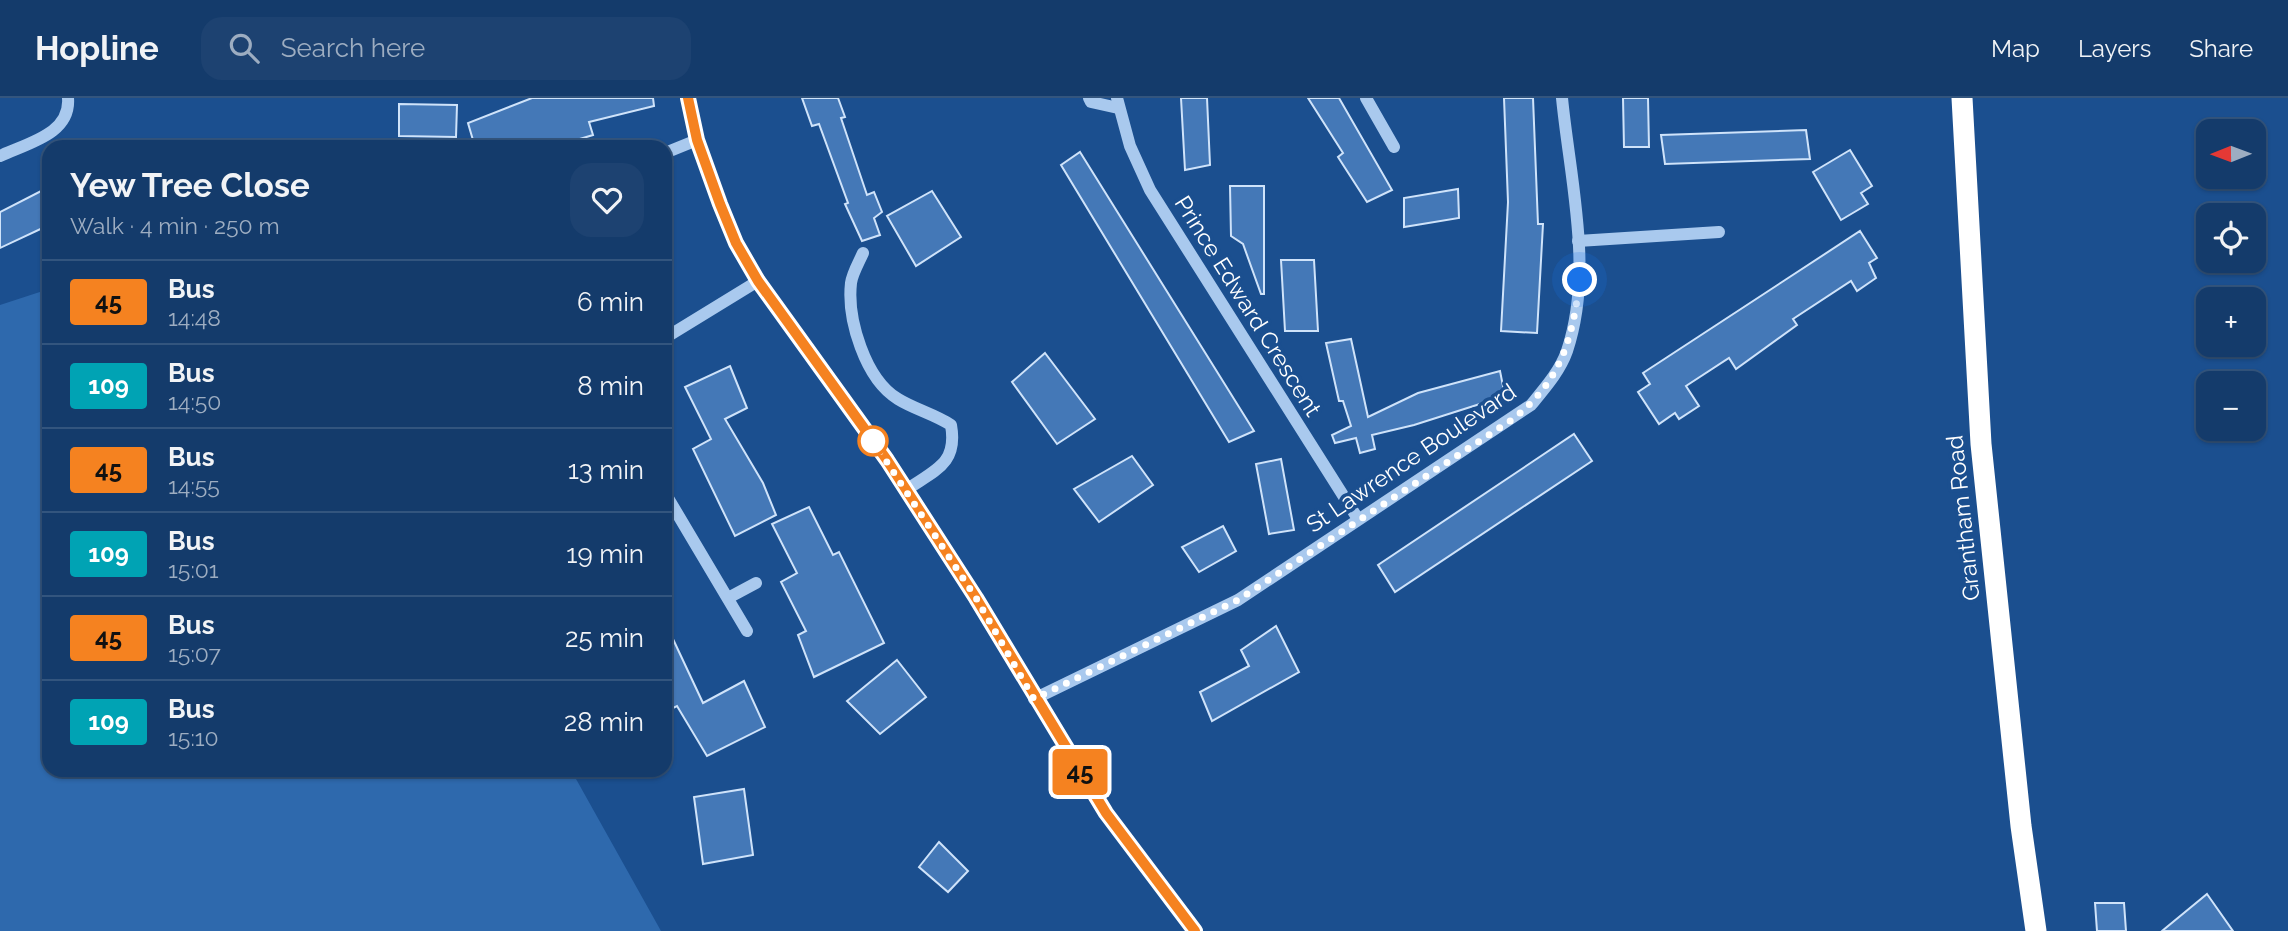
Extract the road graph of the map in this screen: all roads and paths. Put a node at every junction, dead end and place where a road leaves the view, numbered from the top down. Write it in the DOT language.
graph roads {
  1 [pos="68,98"];
  2 [pos="688,98"];
  3 [pos="1089,98"];
  4 [pos="1366,98"];
  5 [pos="1562,98"];
  6 [pos="1962,98"];
  7 [pos="1118,103"];
  8 [pos="697,140"];
  9 [pos="1394,147"];
  10 [pos="672,150"];
  11 [pos="0,156"];
  12 [pos="1719,232"];
  13 [pos="1578,241"];
  14 [pos="863,253"];
  15 [pos="758,281"];
  16 [pos="672,334"];
  17 [pos="906,490"];
  18 [pos="672,505"];
  19 [pos="1358,519"];
  20 [pos="756,583"];
  21 [pos="728,598"];
  22 [pos="747,631"];
  23 [pos="1034,699"];
  24 [pos="1195,931"];
  25 [pos="2036,931"];
  1 -- 11 [label="street"];
  2 -- 8 [label="street"];
  3 -- 7 [label="street, Prince Edward Crescent"];
  4 -- 9 [label="street"];
  5 -- 13 [label="street, St Lawrence Boulevard"];
  6 -- 25 [label="highway, Grantham Road"];
  7 -- 19 [label="street, Prince Edward Crescent"];
  8 -- 10 [label="street"];
  8 -- 15 [label="street"];
  12 -- 13 [label="street"];
  13 -- 19 [label="street, St Lawrence Boulevard"];
  14 -- 17 [label="street"];
  15 -- 16 [label="street"];
  15 -- 17 [label="street"];
  17 -- 23 [label="street"];
  18 -- 21 [label="street"];
  19 -- 23 [label="street, St Lawrence Boulevard"];
  20 -- 21 [label="street"];
  21 -- 22 [label="street"];
  23 -- 24 [label="street"];
}
